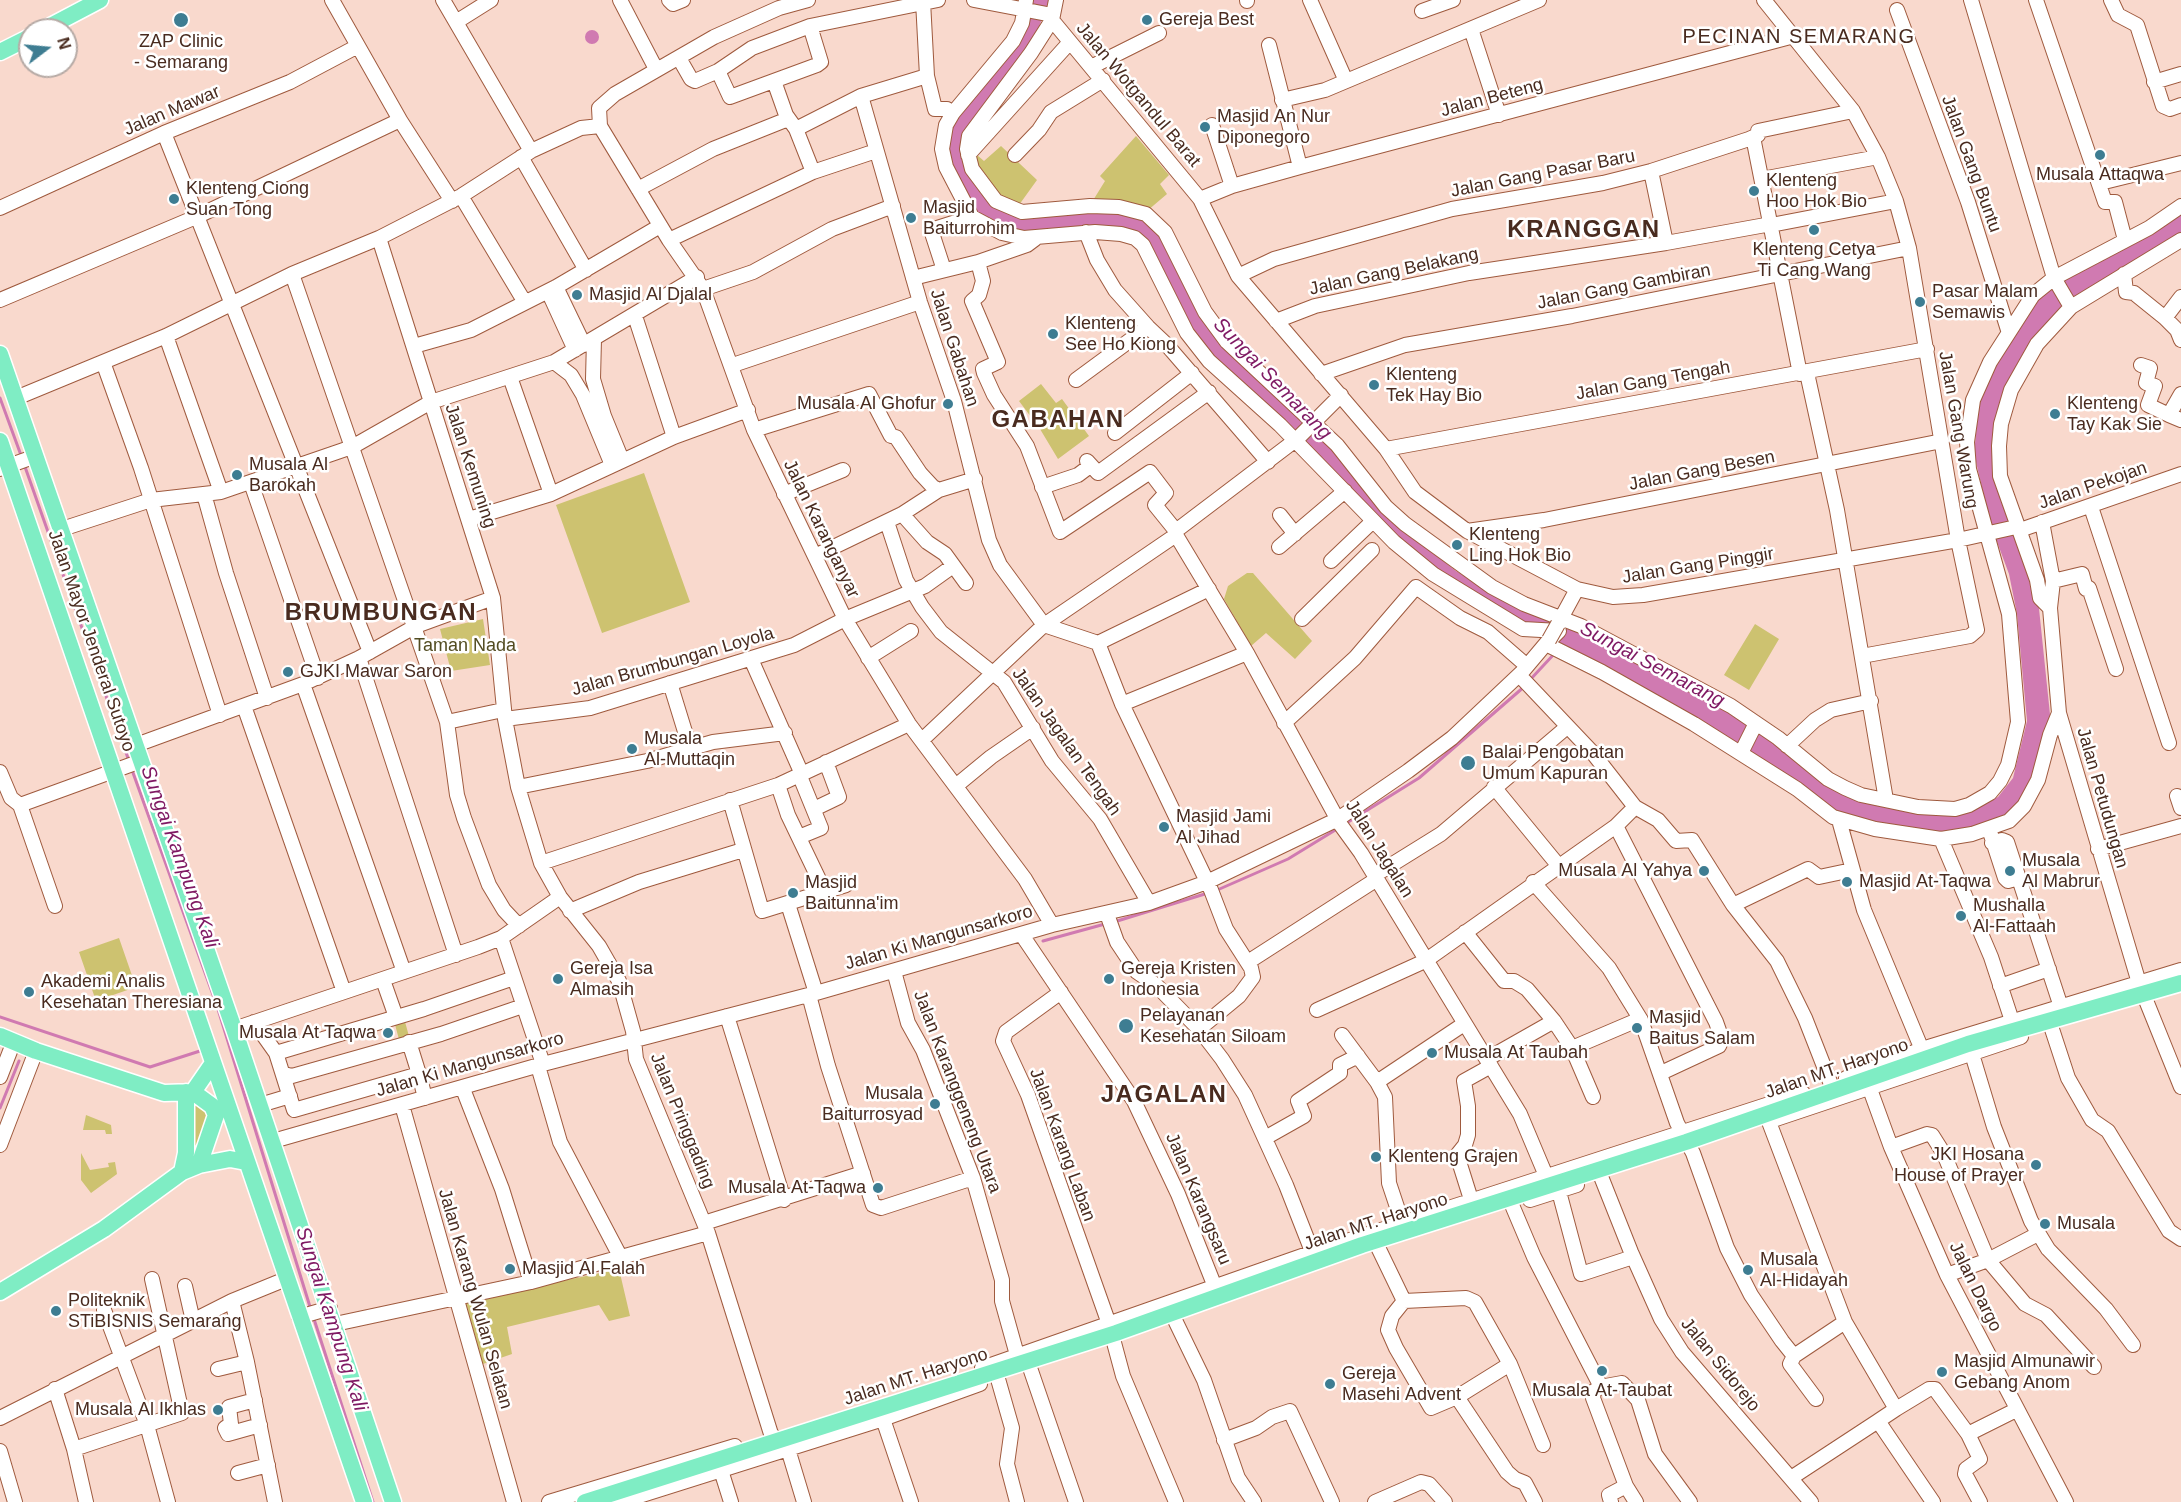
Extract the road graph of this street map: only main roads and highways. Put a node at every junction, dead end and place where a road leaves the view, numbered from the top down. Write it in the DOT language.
graph roads {
  1 [pos="100,0"];
  2 [pos="66,18"];
  3 [pos="18,43"];
  4 [pos="0,52"];
  5 [pos="0,354"];
  6 [pos="0,441"];
  7 [pos="7,467"];
  8 [pos="2181,983"];
  9 [pos="7,1039"];
  10 [pos="213,1063"];
  11 [pos="190,1092"];
  12 [pos="222,1113"];
  13 [pos="246,1162"];
  14 [pos="199,1165"];
  15 [pos="182,1172"];
  16 [pos="0,1292"];
  17 [pos="318,1315"];
  18 [pos="656,1491"];
  19 [pos="627,1496"];
  20 [pos="364,1502"];
  21 [pos="393,1502"];
  22 [pos="585,1502"];
  1 -- 2 [label="main road"];
  3 -- 4 [label="main road"];
  5 -- 17 [label="main road"];
  6 -- 7 [label="main road, Jalan Mayor Jenderal Sutoyo"];
  7 -- 10 [label="main road, Jalan Mayor Jenderal Sutoyo"];
  8 -- 18 [label="main road, Jalan MT. Haryono"];
  9 -- 11 [label="main road"];
  10 -- 11 [label="main road"];
  10 -- 12 [label="main road, Jalan Mayor Jenderal Sutoyo"];
  11 -- 12 [label="main road"];
  11 -- 15 [label="main road"];
  12 -- 13 [label="main road, Jalan Mayor Jenderal Sutoyo"];
  12 -- 14 [label="main road"];
  13 -- 14 [label="main road"];
  13 -- 17 [label="main road, Jalan Mayor Jenderal Sutoyo"];
  14 -- 15 [label="main road"];
  15 -- 16 [label="main road"];
  17 -- 20 [label="main road, Jalan Mayor Jenderal Sutoyo"];
  17 -- 21 [label="main road"];
  18 -- 19 [label="main road, Jalan MT. Haryono"];
  19 -- 22 [label="main road, Jalan MT. Haryono"];
}
